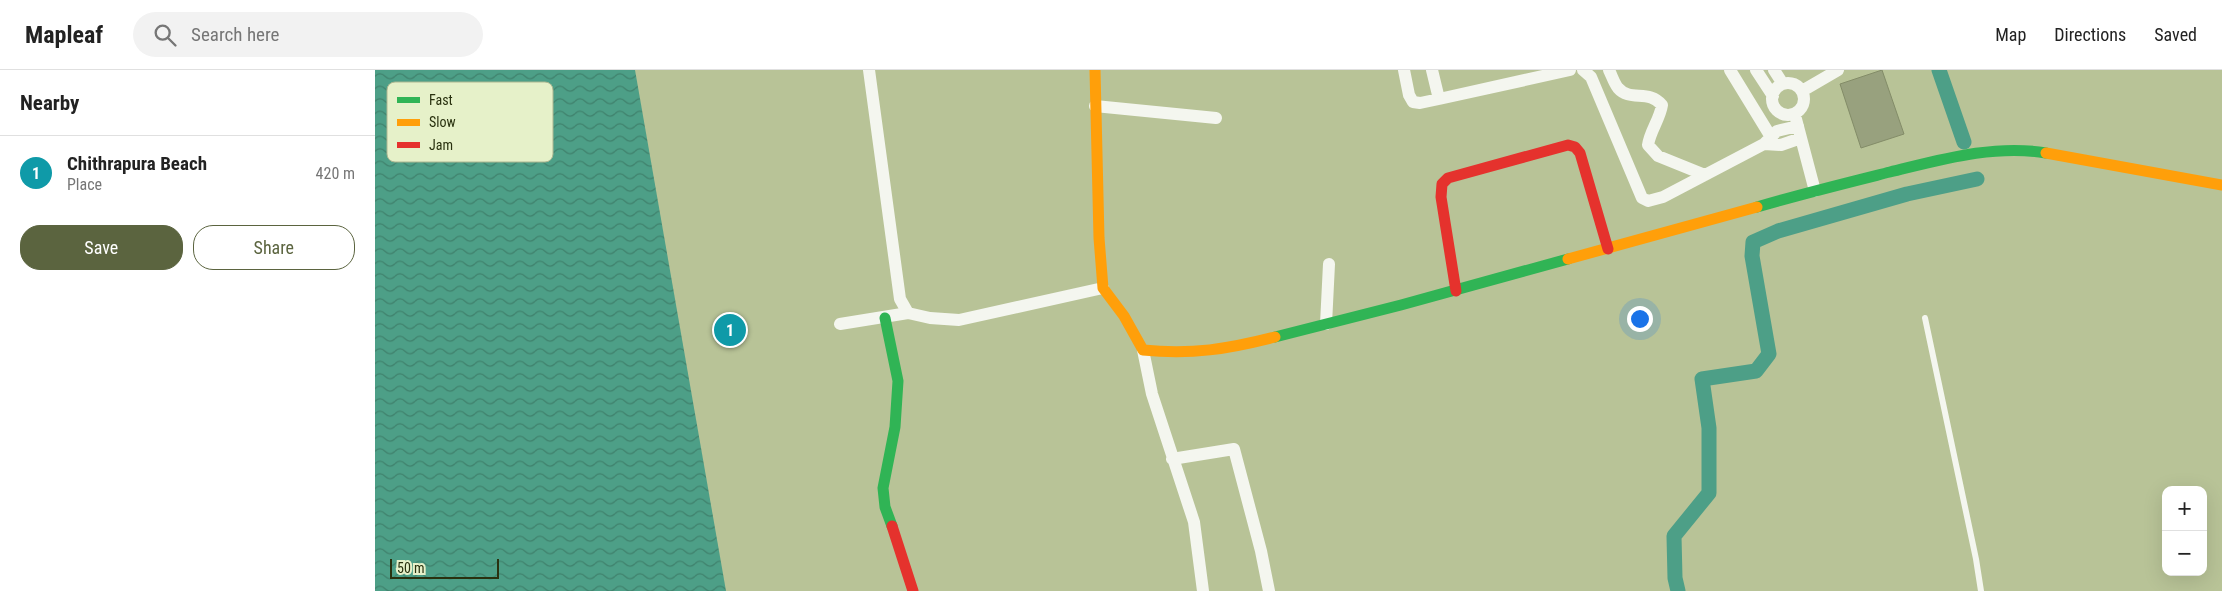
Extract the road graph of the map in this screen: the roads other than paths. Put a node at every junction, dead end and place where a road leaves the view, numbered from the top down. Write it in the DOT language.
graph roads {
  1 [pos="869,70"];
  2 [pos="1095,70"];
  3 [pos="1404,70"];
  4 [pos="1432,70"];
  5 [pos="1571,70"];
  6 [pos="1584,70"];
  7 [pos="1609,70"];
  8 [pos="1731,70"];
  9 [pos="1757,70"];
  10 [pos="1774,70"];
  11 [pos="1838,70"];
  12 [pos="1783,84"];
  13 [pos="1802,91"];
  14 [pos="1773,96"];
  15 [pos="1439,99"];
  16 [pos="1095,106"];
  17 [pos="1216,118"];
  18 [pos="1798,126"];
  19 [pos="1767,140"];
  20 [pos="1705,175"];
  21 [pos="2222,185"];
  22 [pos="1815,191"];
  23 [pos="1608,249"];
  24 [pos="1329,264"];
  25 [pos="1103,288"];
  26 [pos="1456,291"];
  27 [pos="908,313"];
  28 [pos="885,318"];
  29 [pos="1925,318"];
  30 [pos="840,324"];
  31 [pos="1326,324"];
  32 [pos="1143,350"];
  33 [pos="1172,459"];
  34 [pos="913,591"];
  35 [pos="1203,591"];
  36 [pos="1269,591"];
  37 [pos="1981,591"];
  1 -- 27 [label="street"];
  2 -- 16 [label="street"];
  3 -- 15 [label="street"];
  4 -- 15 [label="street"];
  5 -- 15 [label="street"];
  6 -- 20 [label="street"];
  7 -- 20 [label="street"];
  8 -- 19 [label="street"];
  9 -- 14 [label="street"];
  10 -- 12 [label="street"];
  11 -- 13 [label="street"];
  12 -- 13 [label="street"];
  12 -- 14 [label="street"];
  13 -- 18 [label="street"];
  14 -- 18 [label="street"];
  16 -- 17 [label="street"];
  16 -- 25 [label="street"];
  18 -- 19 [label="street"];
  18 -- 22 [label="street"];
  19 -- 20 [label="street"];
  21 -- 22 [label="street"];
  22 -- 23 [label="street"];
  23 -- 26 [label="street"];
  23 -- 26 [label="street"];
  24 -- 31 [label="street"];
  25 -- 27 [label="street"];
  25 -- 32 [label="street"];
  26 -- 31 [label="street"];
  27 -- 28 [label="street"];
  28 -- 30 [label="street"];
  28 -- 34 [label="street"];
  29 -- 37 [label="lane"];
  31 -- 32 [label="street"];
  32 -- 33 [label="street"];
  33 -- 35 [label="street"];
  33 -- 36 [label="street"];
}
